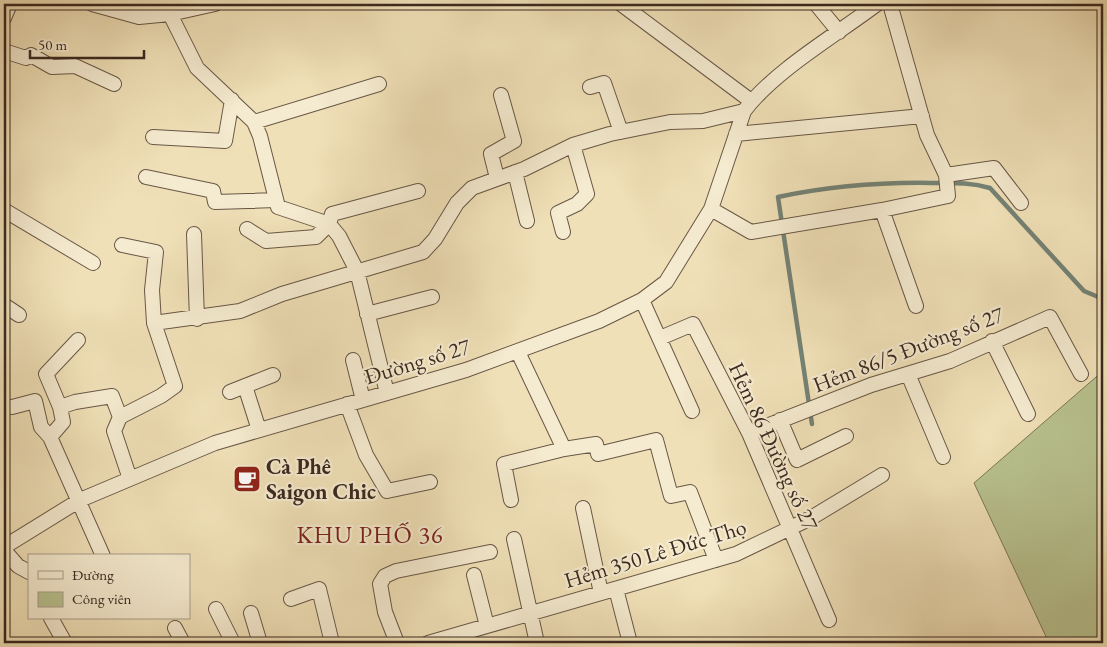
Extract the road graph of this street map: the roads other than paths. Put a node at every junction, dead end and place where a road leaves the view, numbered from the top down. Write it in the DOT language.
graph roads {
  1 [pos="10,4"];
  2 [pos="92,4"];
  3 [pos="216,4"];
  4 [pos="621,4"];
  5 [pos="816,4"];
  6 [pos="877,4"];
  7 [pos="890,4"];
  8 [pos="140,10"];
  9 [pos="170,14"];
  10 [pos="4,18"];
  11 [pos="839,32"];
  12 [pos="4,51"];
  13 [pos="114,84"];
  14 [pos="379,84"];
  15 [pos="590,87"];
  16 [pos="501,95"];
  17 [pos="232,100"];
  18 [pos="747,106"];
  19 [pos="922,116"];
  20 [pos="254,122"];
  21 [pos="621,132"];
  22 [pos="736,134"];
  23 [pos="154,137"];
  24 [pos="573,145"];
  25 [pos="515,172"];
  26 [pos="946,176"];
  27 [pos="146,177"];
  28 [pos="497,178"];
  29 [pos="418,191"];
  30 [pos="276,200"];
  31 [pos="1021,203"];
  32 [pos="711,209"];
  33 [pos="4,210"];
  34 [pos="882,210"];
  35 [pos="526,221"];
  36 [pos="329,224"];
  37 [pos="247,229"];
  38 [pos="563,232"];
  39 [pos="194,234"];
  40 [pos="122,245"];
  41 [pos="93,263"];
  42 [pos="357,270"];
  43 [pos="432,297"];
  44 [pos="642,300"];
  45 [pos="4,305"];
  46 [pos="916,306"];
  47 [pos="367,314"];
  48 [pos="18,315"];
  49 [pos="197,319"];
  50 [pos="154,323"];
  51 [pos="660,338"];
  52 [pos="78,340"];
  53 [pos="992,341"];
  54 [pos="518,352"];
  55 [pos="353,360"];
  56 [pos="908,374"];
  57 [pos="1080,374"];
  58 [pos="273,376"];
  59 [pos="245,386"];
  60 [pos="230,392"];
  61 [pos="387,393"];
  62 [pos="363,400"];
  63 [pos="347,404"];
  64 [pos="12,407"];
  65 [pos="60,407"];
  66 [pos="692,411"];
  67 [pos="1028,414"];
  68 [pos="120,417"];
  69 [pos="780,420"];
  70 [pos="259,430"];
  71 [pos="749,433"];
  72 [pos="846,436"];
  73 [pos="50,437"];
  74 [pos="564,449"];
  75 [pos="943,457"];
  76 [pos="882,475"];
  77 [pos="130,479"];
  78 [pos="430,482"];
  79 [pos="80,500"];
  80 [pos="510,500"];
  81 [pos="583,508"];
  82 [pos="789,528"];
  83 [pos="514,539"];
  84 [pos="4,549"];
  85 [pos="490,552"];
  86 [pos="102,554"];
  87 [pos="716,560"];
  88 [pos="28,571"];
  89 [pos="474,575"];
  90 [pos="616,589"];
  91 [pos="601,593"];
  92 [pos="291,599"];
  93 [pos="216,609"];
  94 [pos="251,613"];
  95 [pos="530,614"];
  96 [pos="52,620"];
  97 [pos="829,620"];
  98 [pos="486,626"];
  99 [pos="175,628"];
  100 [pos="446,641"];
  101 [pos="65,643"];
  102 [pos="183,643"];
  103 [pos="233,643"];
  104 [pos="260,643"];
  105 [pos="332,643"];
  106 [pos="397,643"];
  107 [pos="428,643"];
  108 [pos="537,643"];
  109 [pos="630,643"];
  1 -- 10 [label="street"];
  2 -- 8 [label="street"];
  3 -- 9 [label="street"];
  4 -- 18 [label="street"];
  5 -- 11 [label="street"];
  6 -- 11 [label="street"];
  7 -- 19 [label="street"];
  8 -- 9 [label="street"];
  9 -- 17 [label="street"];
  11 -- 18 [label="street"];
  12 -- 13 [label="street"];
  14 -- 20 [label="street"];
  15 -- 21 [label="street"];
  16 -- 28 [label="street"];
  17 -- 20 [label="street"];
  17 -- 23 [label="street"];
  18 -- 21 [label="street"];
  18 -- 22 [label="street, Đường số 27"];
  19 -- 22 [label="street"];
  19 -- 26 [label="street"];
  20 -- 30 [label="street"];
  21 -- 24 [label="street"];
  22 -- 32 [label="street, Đường số 27"];
  24 -- 25 [label="street"];
  24 -- 38 [label="street"];
  25 -- 28 [label="street"];
  25 -- 35 [label="street"];
  26 -- 31 [label="street"];
  26 -- 34 [label="street"];
  27 -- 30 [label="street"];
  28 -- 42 [label="street"];
  29 -- 36 [label="street"];
  30 -- 36 [label="street"];
  32 -- 34 [label="street"];
  32 -- 44 [label="street, Đường số 27"];
  33 -- 41 [label="street"];
  34 -- 46 [label="street"];
  36 -- 37 [label="street"];
  36 -- 42 [label="street"];
  39 -- 49 [label="street"];
  40 -- 50 [label="street"];
  42 -- 47 [label="street"];
  42 -- 49 [label="street"];
  43 -- 47 [label="street"];
  44 -- 51 [label="street"];
  44 -- 54 [label="street, Đường số 27"];
  45 -- 48 [label="street"];
  47 -- 61 [label="street"];
  49 -- 50 [label="street"];
  50 -- 68 [label="street"];
  51 -- 66 [label="street"];
  51 -- 71 [label="street, Hẻm 86 Đường số 27"];
  52 -- 65 [label="street"];
  53 -- 56 [label="street, Hẻm 86/5 Đường số 27"];
  53 -- 57 [label="street, Hẻm 86/5 Đường số 27"];
  53 -- 67 [label="street"];
  54 -- 61 [label="street, Đường số 27"];
  54 -- 74 [label="street"];
  55 -- 62 [label="street"];
  56 -- 69 [label="street, Hẻm 86/5 Đường số 27"];
  56 -- 75 [label="street"];
  58 -- 59 [label="street"];
  59 -- 60 [label="street"];
  59 -- 70 [label="street"];
  61 -- 62 [label="street, Đường số 27"];
  62 -- 63 [label="street, Đường số 27"];
  63 -- 70 [label="street, Đường số 27"];
  63 -- 78 [label="street"];
  64 -- 73 [label="street"];
  65 -- 68 [label="street"];
  65 -- 73 [label="street"];
  68 -- 77 [label="street"];
  69 -- 71 [label="street, Hẻm 86/5 Đường số 27"];
  69 -- 72 [label="street"];
  70 -- 77 [label="street, Đường số 27"];
  71 -- 82 [label="street, Hẻm 86 Đường số 27"];
  73 -- 79 [label="street"];
  74 -- 80 [label="street"];
  74 -- 87 [label="street"];
  76 -- 82 [label="street, Hẻm 350 Lê Đức Thọ"];
  77 -- 79 [label="street, Đường số 27"];
  79 -- 84 [label="street, Đường số 27"];
  79 -- 86 [label="street"];
  81 -- 91 [label="street"];
  82 -- 87 [label="street, Hẻm 350 Lê Đức Thọ"];
  82 -- 97 [label="street, Hẻm 86 Đường số 27"];
  83 -- 95 [label="street"];
  84 -- 88 [label="street"];
  85 -- 106 [label="street"];
  87 -- 90 [label="street, Hẻm 350 Lê Đức Thọ"];
  89 -- 98 [label="street"];
  90 -- 91 [label="street, Hẻm 350 Lê Đức Thọ"];
  90 -- 109 [label="street"];
  91 -- 95 [label="street, Hẻm 350 Lê Đức Thọ"];
  92 -- 105 [label="street"];
  93 -- 103 [label="street"];
  94 -- 104 [label="street"];
  95 -- 98 [label="street, Hẻm 350 Lê Đức Thọ"];
  95 -- 108 [label="street"];
  96 -- 101 [label="street"];
  98 -- 100 [label="street, Hẻm 350 Lê Đức Thọ"];
  99 -- 102 [label="street"];
  100 -- 107 [label="street, Hẻm 350 Lê Đức Thọ"];
}
